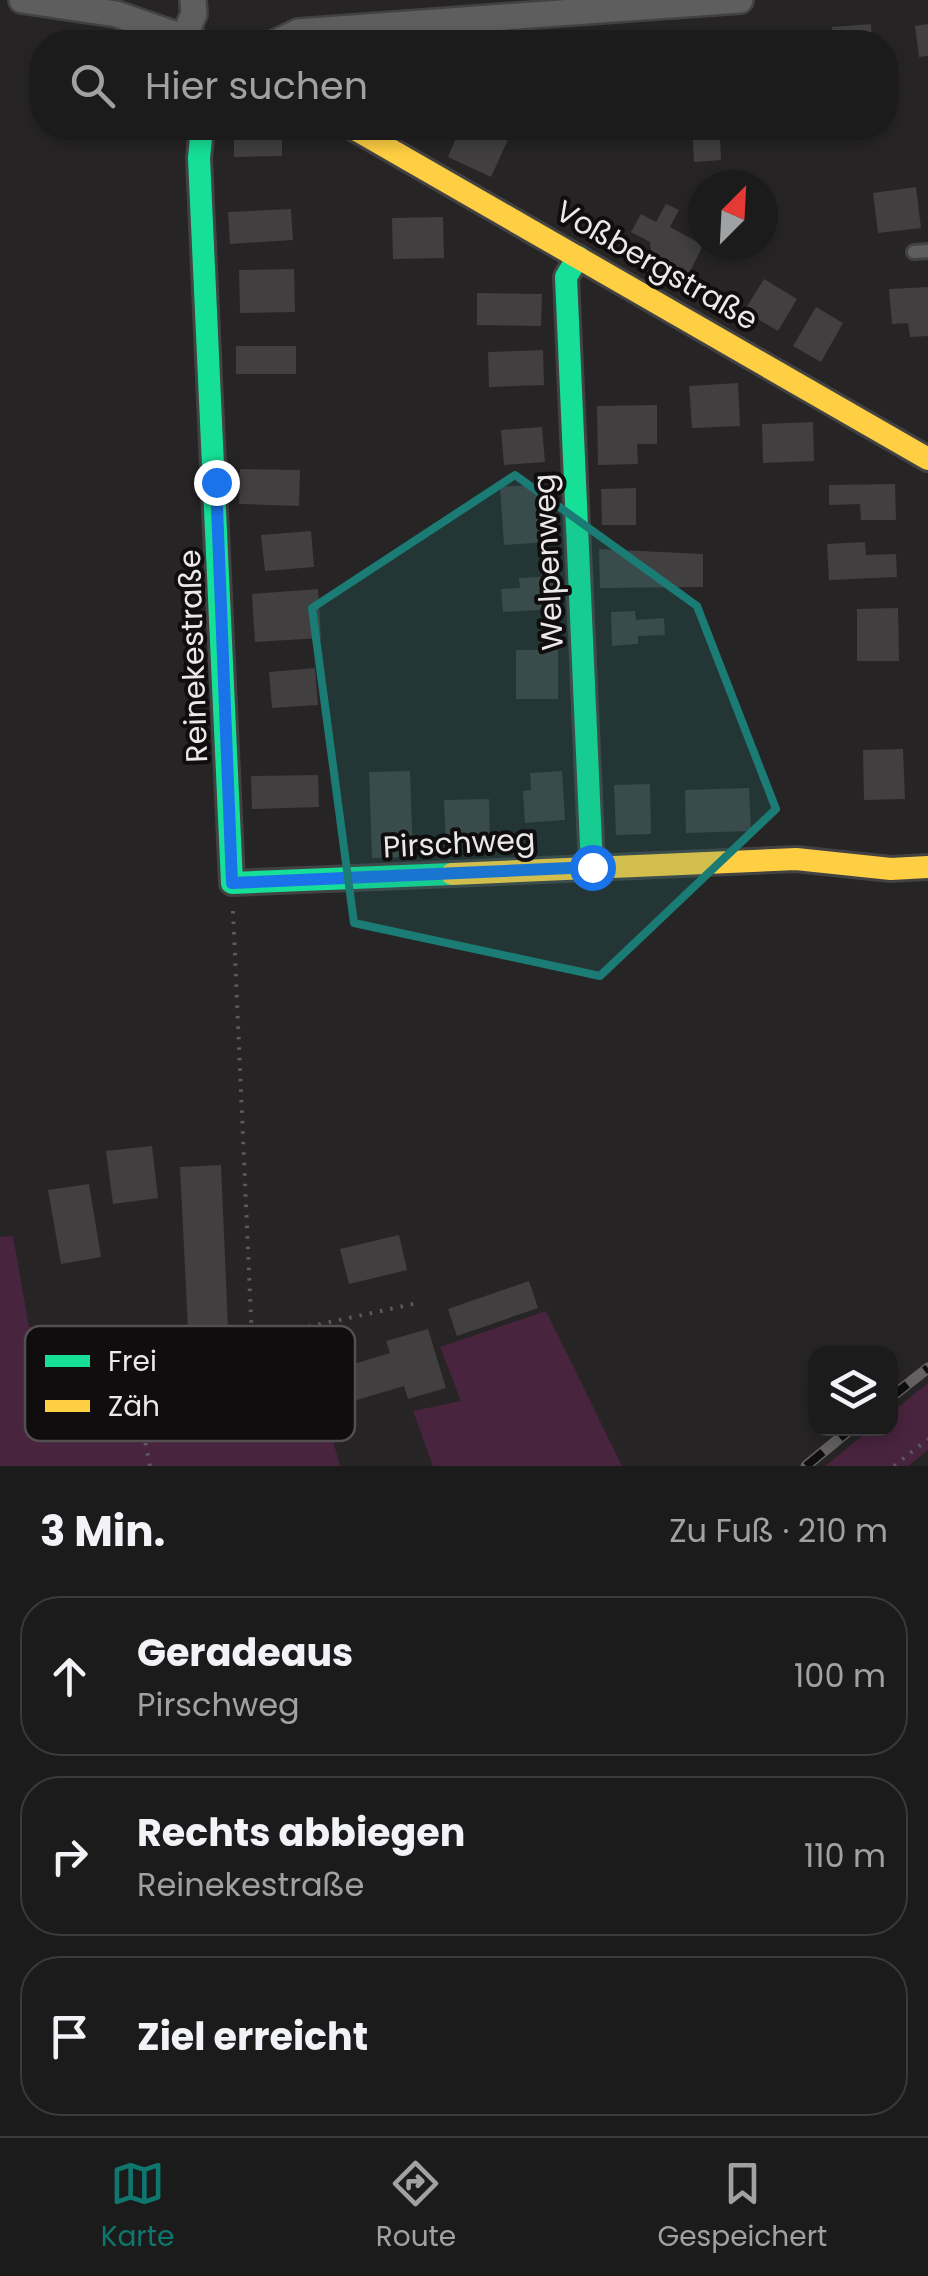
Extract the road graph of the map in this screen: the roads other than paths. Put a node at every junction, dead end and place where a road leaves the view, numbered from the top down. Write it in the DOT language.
graph roads {
  1 [pos="22,0"];
  2 [pos="193,0"];
  3 [pos="740,0"];
  4 [pos="390,12"];
  5 [pos="162,30"];
  6 [pos="192,30"];
  7 [pos="307,30"];
  8 [pos="202,140"];
  9 [pos="374,140"];
  10 [pos="578,257"];
  11 [pos="928,460"];
  12 [pos="928,866"];
  13 [pos="592,867"];
  14 [pos="232,883"];
  1 -- 5 [label="street"];
  2 -- 6 [label="street"];
  3 -- 4 [label="street"];
  4 -- 7 [label="street"];
  8 -- 14 [label="street, Reinekestraße"];
  9 -- 10 [label="street, Voßbergstraße"];
  10 -- 11 [label="street, Voßbergstraße"];
  10 -- 13 [label="street, Welpenweg"];
  12 -- 13 [label="street, Pirschweg"];
  13 -- 14 [label="street, Pirschweg"];
}
